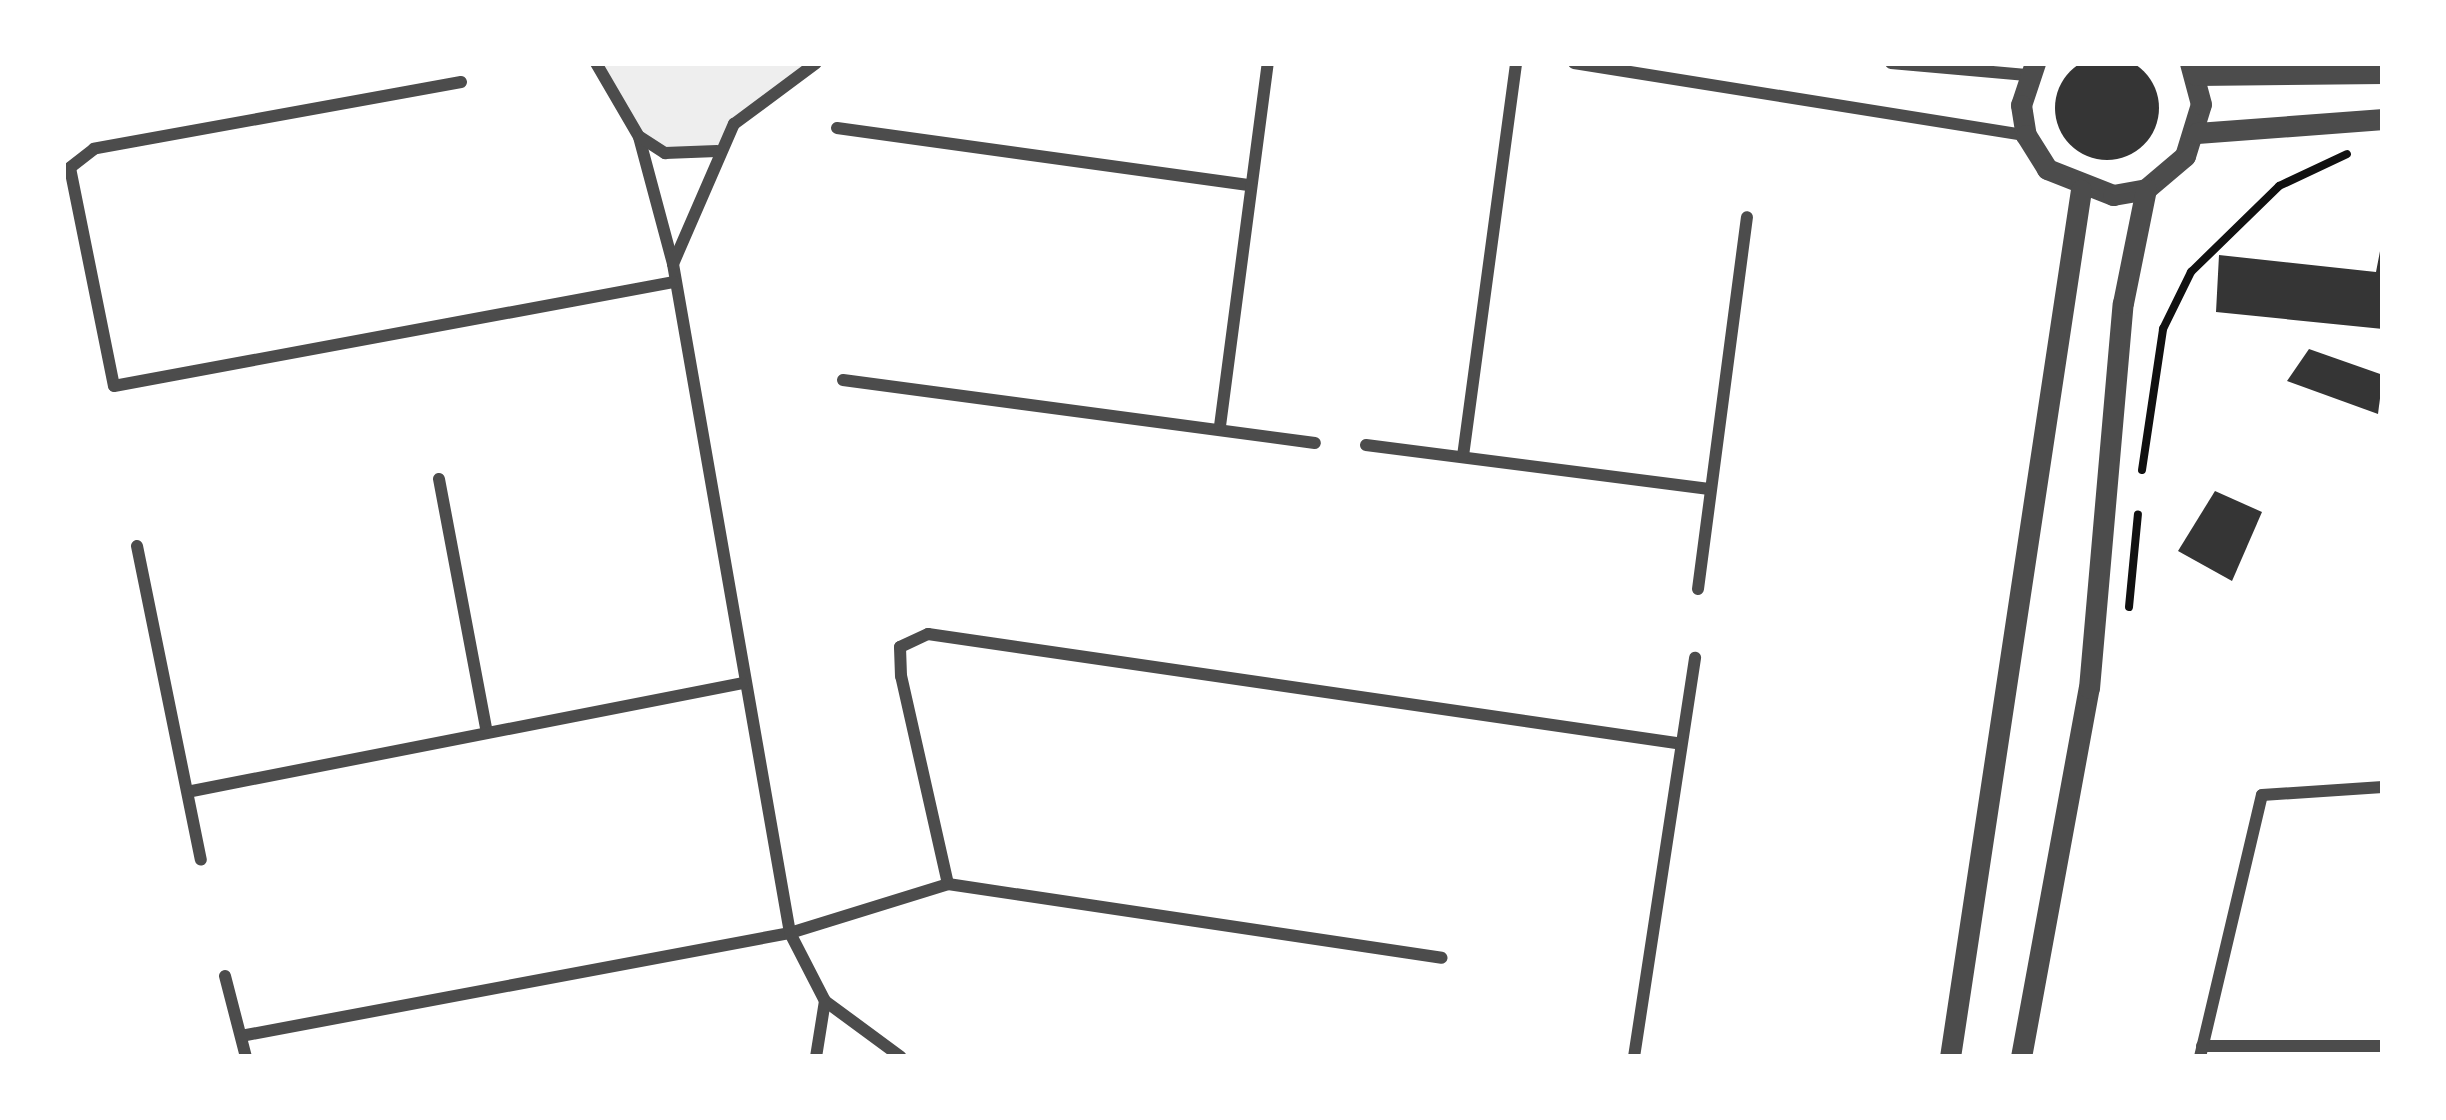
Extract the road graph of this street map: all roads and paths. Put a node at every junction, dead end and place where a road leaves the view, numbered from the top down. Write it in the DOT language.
graph roads {
  1 [pos="596,63"];
  2 [pos="816,63"];
  3 [pos="1268,63"];
  4 [pos="1516,63"];
  5 [pos="1574,63"];
  6 [pos="1891,63"];
  7 [pos="2031,69"];
  8 [pos="2193,69"];
  9 [pos="2383,74"];
  10 [pos="461,82"];
  11 [pos="2383,119"];
  12 [pos="837,128"];
  13 [pos="2197,133"];
  14 [pos="2026,135"];
  15 [pos="639,137"];
  16 [pos="2360,151"];
  17 [pos="717,152"];
  18 [pos="1250,185"];
  19 [pos="2146,188"];
  20 [pos="2080,190"];
  21 [pos="1747,217"];
  22 [pos="673,264"];
  23 [pos="674,282"];
  24 [pos="843,380"];
  25 [pos="1220,426"];
  26 [pos="1315,442"];
  27 [pos="1366,445"];
  28 [pos="1463,456"];
  29 [pos="440,479"];
  30 [pos="1709,489"];
  31 [pos="137,546"];
  32 [pos="2135,575"];
  33 [pos="1698,590"];
  34 [pos="1695,658"];
  35 [pos="742,683"];
  36 [pos="487,734"];
  37 [pos="1676,743"];
  38 [pos="2383,787"];
  39 [pos="192,790"];
  40 [pos="201,860"];
  41 [pos="948,884"];
  42 [pos="790,933"];
  43 [pos="1442,958"];
  44 [pos="225,976"];
  45 [pos="825,1001"];
  46 [pos="241,1036"];
  47 [pos="2383,1046"];
  48 [pos="2201,1051"];
  49 [pos="245,1057"];
  50 [pos="816,1057"];
  51 [pos="902,1057"];
  52 [pos="1634,1057"];
  53 [pos="1950,1057"];
  54 [pos="2020,1057"];
  1 -- 15 [label="street"];
  2 -- 17 [label="street"];
  3 -- 18 [label="street"];
  4 -- 28 [label="street"];
  5 -- 14 [label="street"];
  6 -- 7 [label="street"];
  7 -- 14 [label="street"];
  8 -- 9 [label="street"];
  8 -- 13 [label="street"];
  10 -- 23 [label="street"];
  11 -- 13 [label="street"];
  12 -- 18 [label="street"];
  13 -- 19 [label="street"];
  14 -- 20 [label="street"];
  15 -- 17 [label="street"];
  15 -- 22 [label="street"];
  16 -- 32 [label="path"];
  17 -- 22 [label="street"];
  18 -- 25 [label="street"];
  19 -- 20 [label="street"];
  19 -- 54 [label="street"];
  20 -- 53 [label="street"];
  21 -- 30 [label="street"];
  22 -- 23 [label="street"];
  23 -- 35 [label="street"];
  24 -- 25 [label="street"];
  25 -- 26 [label="street"];
  27 -- 28 [label="street"];
  28 -- 30 [label="street"];
  29 -- 36 [label="street"];
  30 -- 33 [label="street"];
  31 -- 39 [label="street"];
  34 -- 37 [label="street"];
  35 -- 36 [label="street"];
  35 -- 42 [label="street"];
  36 -- 39 [label="street"];
  37 -- 41 [label="street"];
  37 -- 52 [label="street"];
  38 -- 48 [label="street"];
  39 -- 40 [label="street"];
  41 -- 42 [label="street"];
  41 -- 43 [label="street"];
  42 -- 45 [label="street"];
  42 -- 46 [label="street"];
  44 -- 46 [label="street"];
  45 -- 50 [label="street"];
  45 -- 51 [label="street"];
  46 -- 49 [label="street"];
  47 -- 48 [label="street"];
}
